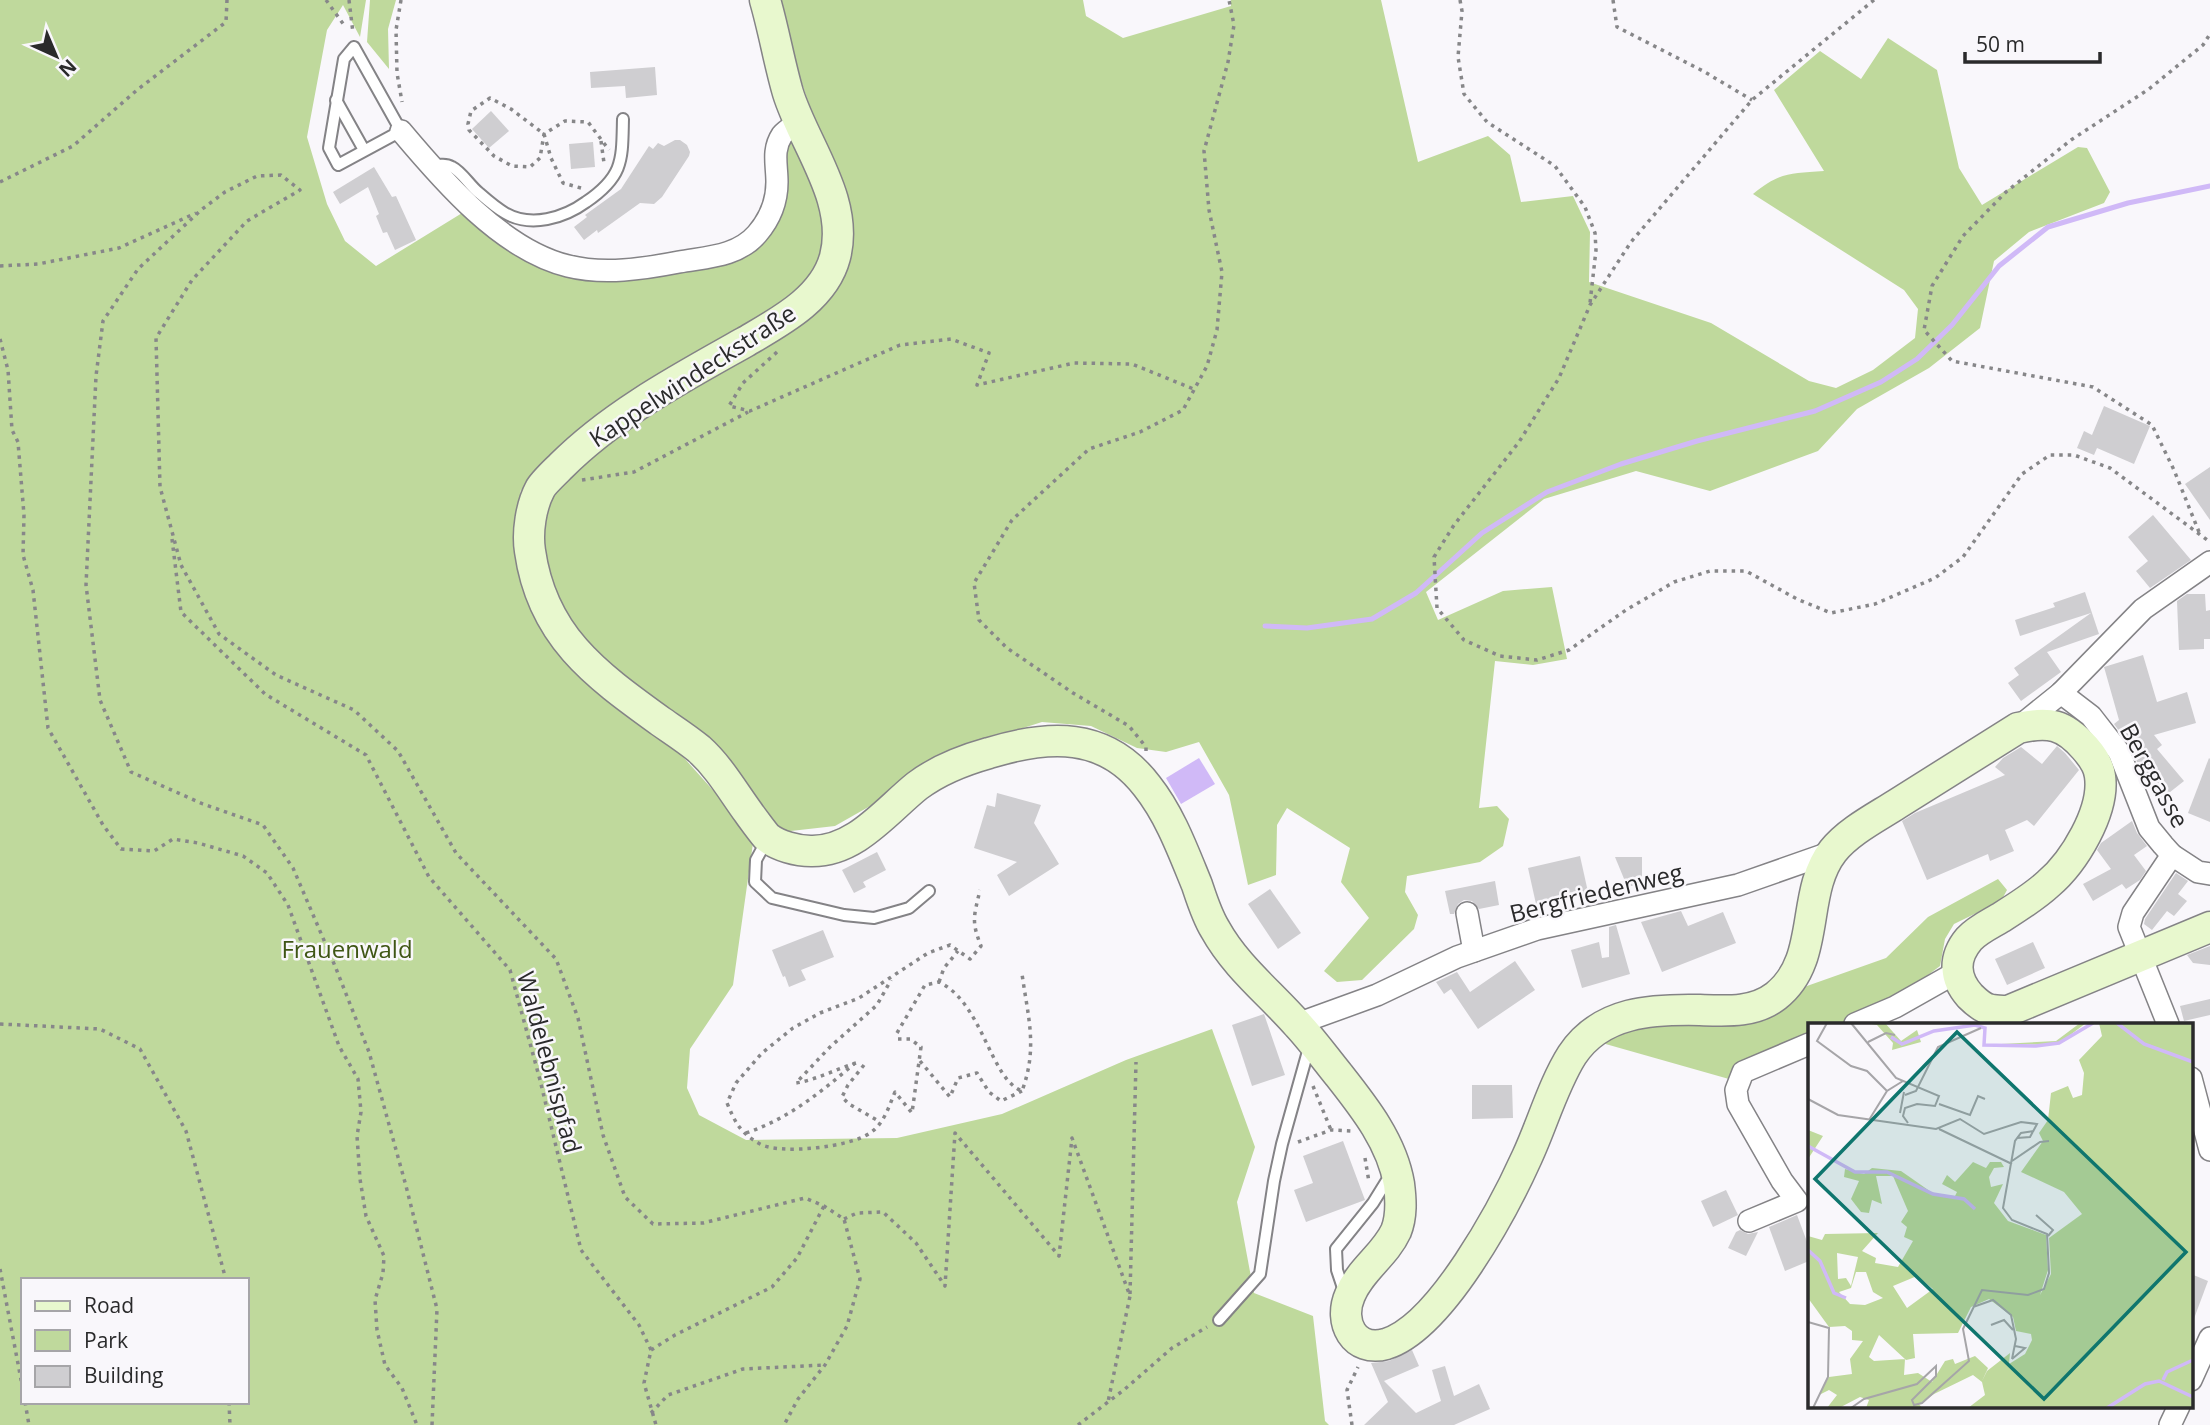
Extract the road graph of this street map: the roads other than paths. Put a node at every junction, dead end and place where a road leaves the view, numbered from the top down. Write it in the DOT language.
graph roads {
  1 [pos="765,0"];
  2 [pos="336,100"];
  3 [pos="623,119"];
  4 [pos="799,122"];
  5 [pos="401,131"];
  6 [pos="364,150"];
  7 [pos="431,167"];
  8 [pos="2210,562"];
  9 [pos="2061,693"];
  10 [pos="2018,728"];
  11 [pos="768,838"];
  12 [pos="1832,852"];
  13 [pos="2172,855"];
  14 [pos="2210,874"];
  15 [pos="929,891"];
  16 [pos="1467,913"];
  17 [pos="2210,927"];
  18 [pos="1474,951"];
  19 [pos="2140,956"];
  20 [pos="1956,972"];
  21 [pos="1858,1023"];
  22 [pos="2168,1023"];
  23 [pos="1304,1043"];
  24 [pos="1808,1044"];
  25 [pos="2192,1082"];
  26 [pos="2210,1150"];
  27 [pos="1398,1176"];
  28 [pos="1749,1220"];
  29 [pos="1347,1300"];
  30 [pos="1219,1321"];
  31 [pos="2210,1338"];
  32 [pos="2192,1378"];
  33 [pos="2178,1408"];
  34 [pos="2170,1425"];
  1 -- 4 [label="street, Kappelwindeckstraße"];
  2 -- 5 [label="lane"];
  2 -- 6 [label="lane"];
  2 -- 6 [label="lane"];
  3 -- 7 [label="lane"];
  4 -- 7 [label="street"];
  4 -- 11 [label="street, Kappelwindeckstraße"];
  5 -- 6 [label="lane"];
  5 -- 7 [label="street"];
  8 -- 9 [label="street"];
  9 -- 10 [label="street"];
  9 -- 13 [label="street, Berggasse"];
  10 -- 12 [label="street"];
  10 -- 20 [label="street"];
  11 -- 15 [label="lane"];
  11 -- 23 [label="street"];
  12 -- 18 [label="street, Bergfriedenweg"];
  12 -- 29 [label="street"];
  13 -- 14 [label="street, Berggasse"];
  13 -- 19 [label="street, Berggasse"];
  16 -- 18 [label="street"];
  17 -- 19 [label="street"];
  18 -- 23 [label="street, Bergfriedenweg"];
  19 -- 20 [label="street"];
  19 -- 22 [label="street, Berggasse"];
  20 -- 21 [label="street"];
  23 -- 27 [label="street"];
  23 -- 30 [label="lane"];
  24 -- 28 [label="street"];
  25 -- 26 [label="street"];
  27 -- 29 [label="street"];
  27 -- 29 [label="lane"];
  31 -- 32 [label="street"];
  33 -- 34 [label="street"];
}
